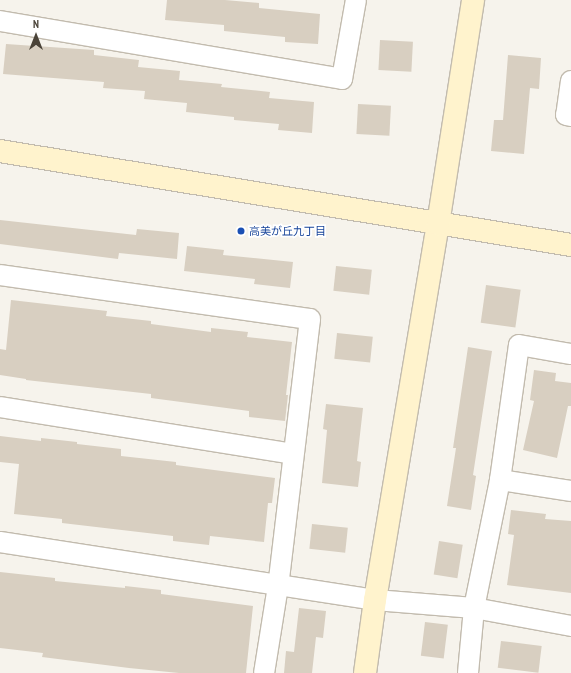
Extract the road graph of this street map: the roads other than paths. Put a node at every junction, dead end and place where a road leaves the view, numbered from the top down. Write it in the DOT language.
graph roads {
  1 [pos="356,0"];
  2 [pos="473,0"];
  3 [pos="0,21"];
  4 [pos="571,81"];
  5 [pos="571,116"];
  6 [pos="0,151"];
  7 [pos="438,224"];
  8 [pos="571,245"];
  9 [pos="0,275"];
  10 [pos="571,354"];
  11 [pos="0,407"];
  12 [pos="292,454"];
  13 [pos="500,480"];
  14 [pos="571,491"];
  15 [pos="0,542"];
  16 [pos="278,586"];
  17 [pos="375,600"];
  18 [pos="474,608"];
  19 [pos="571,626"];
  20 [pos="264,673"];
  21 [pos="365,673"];
  22 [pos="468,673"];
  1 -- 3 [label="street"];
  2 -- 7 [label="street"];
  4 -- 5 [label="street"];
  6 -- 7 [label="street"];
  7 -- 8 [label="street"];
  7 -- 17 [label="street"];
  9 -- 12 [label="street"];
  10 -- 13 [label="street"];
  11 -- 12 [label="street"];
  12 -- 16 [label="street"];
  13 -- 14 [label="street"];
  13 -- 18 [label="street"];
  15 -- 16 [label="street"];
  16 -- 17 [label="street"];
  16 -- 20 [label="street"];
  17 -- 18 [label="street"];
  17 -- 21 [label="street"];
  18 -- 19 [label="street"];
  18 -- 22 [label="street"];
}
